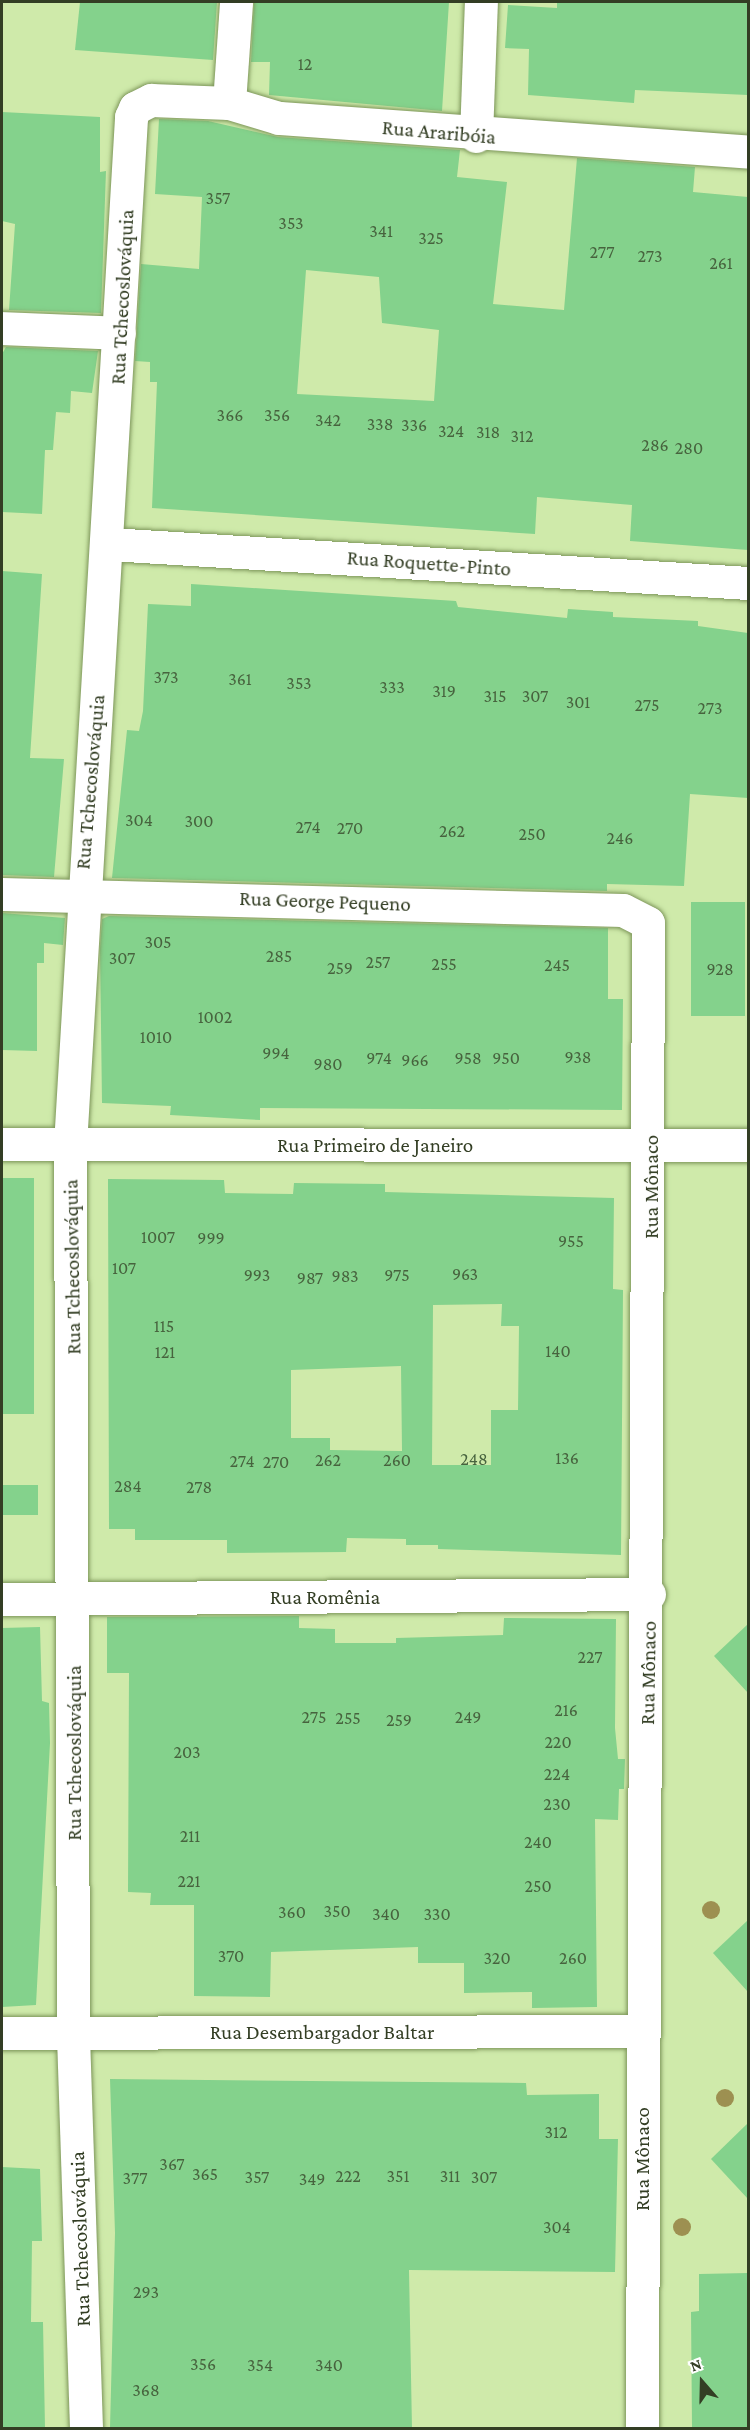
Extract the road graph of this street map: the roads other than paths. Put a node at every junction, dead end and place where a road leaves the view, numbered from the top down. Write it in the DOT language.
graph roads {
  1 [pos="236,2"];
  2 [pos="482,2"];
  3 [pos="229,103"];
  4 [pos="135,108"];
  5 [pos="476,136"];
  6 [pos="748,153"];
  7 [pos="2,328"];
  8 [pos="119,333"];
  9 [pos="109,544"];
  10 [pos="748,583"];
  11 [pos="81,893"];
  12 [pos="2,894"];
  13 [pos="646,918"];
  14 [pos="2,1144"];
  15 [pos="651,1144"];
  16 [pos="70,1145"];
  17 [pos="748,1145"];
  18 [pos="649,1594"];
  19 [pos="2,1599"];
  20 [pos="75,1599"];
  21 [pos="642,2031"];
  22 [pos="73,2032"];
  23 [pos="2,2033"];
  24 [pos="86,2428"];
  25 [pos="642,2428"];
  1 -- 3 [label="street"];
  2 -- 5 [label="street"];
  3 -- 4 [label="street, Rua Araribóia"];
  3 -- 5 [label="street, Rua Araribóia"];
  4 -- 8 [label="street, Rua Tchecoslováquia"];
  5 -- 6 [label="street, Rua Araribóia"];
  7 -- 8 [label="street"];
  8 -- 9 [label="street, Rua Tchecoslováquia"];
  9 -- 10 [label="street, Rua Roquette-Pinto"];
  9 -- 11 [label="street, Rua Tchecoslováquia"];
  11 -- 12 [label="street, Rua George Pequeno"];
  11 -- 13 [label="street, Rua George Pequeno"];
  11 -- 16 [label="street, Rua Tchecoslováquia"];
  13 -- 15 [label="street, Rua Mônaco"];
  14 -- 16 [label="street, Rua Primeiro de Janeiro"];
  15 -- 16 [label="street, Rua Primeiro de Janeiro"];
  15 -- 17 [label="street, Rua Primeiro de Janeiro"];
  15 -- 18 [label="street, Rua Mônaco"];
  16 -- 20 [label="street, Rua Tchecoslováquia"];
  18 -- 20 [label="street, Rua Romênia"];
  18 -- 21 [label="street, Rua Mônaco"];
  19 -- 20 [label="street, Rua Romênia"];
  20 -- 22 [label="street, Rua Tchecoslováquia"];
  21 -- 22 [label="street, Rua Desembargador Baltar"];
  21 -- 25 [label="street, Rua Mônaco"];
  22 -- 23 [label="street, Rua Desembargador Baltar"];
  22 -- 24 [label="street, Rua Tchecoslováquia"];
}
